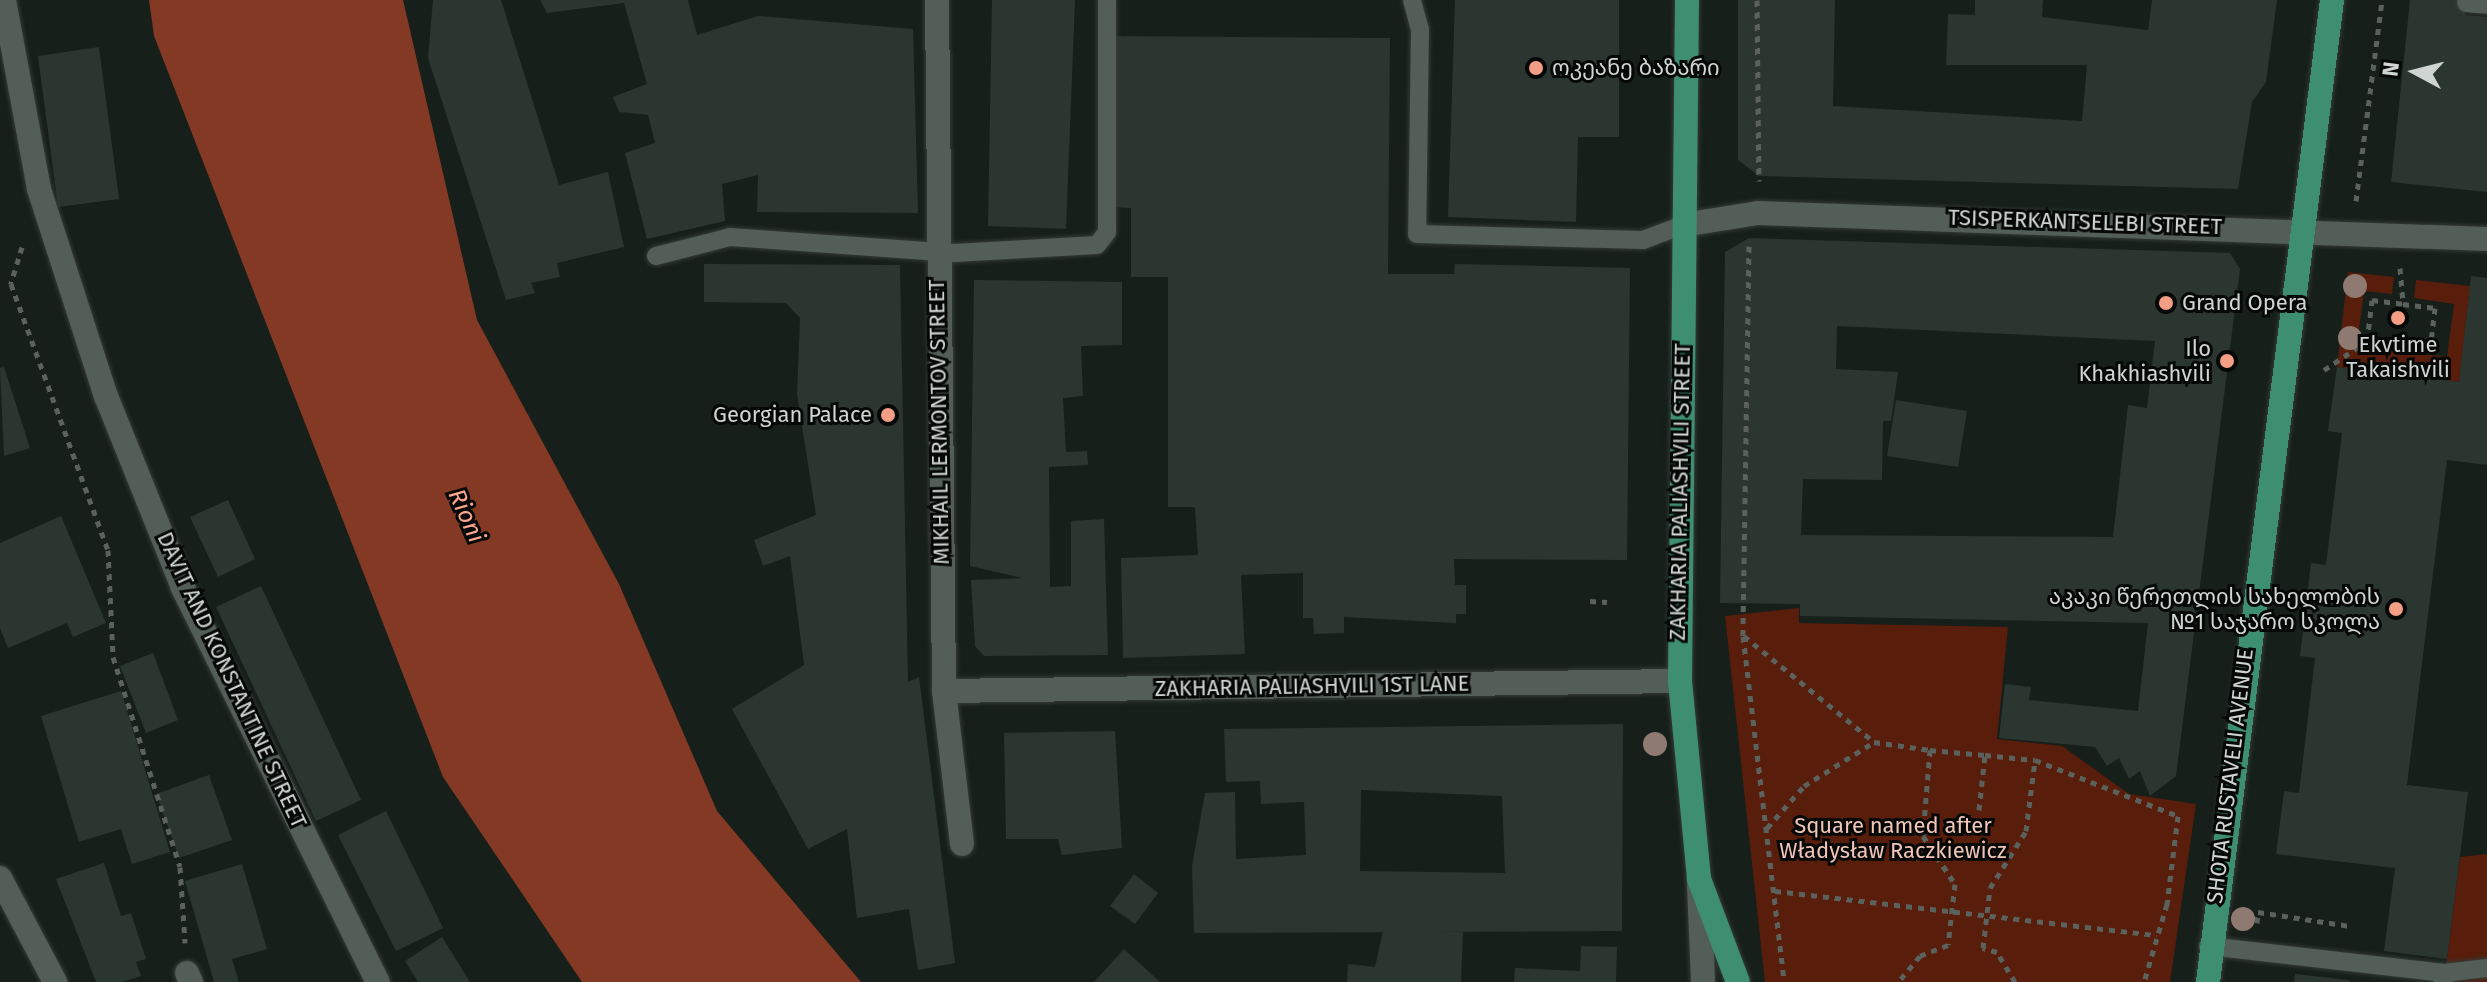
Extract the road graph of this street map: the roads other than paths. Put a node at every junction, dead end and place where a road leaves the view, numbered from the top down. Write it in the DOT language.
graph roads {
  1 [pos="4,0"];
  2 [pos="937,0"];
  3 [pos="1107,0"];
  4 [pos="1412,0"];
  5 [pos="1687,0"];
  6 [pos="2332,0"];
  7 [pos="2466,3"];
  8 [pos="2487,5"];
  9 [pos="1683,225"];
  10 [pos="2301,227"];
  11 [pos="2487,239"];
  12 [pos="936,251"];
  13 [pos="656,256"];
  14 [pos="1680,681"];
  15 [pos="944,691"];
  16 [pos="962,844"];
  17 [pos="0,878"];
  18 [pos="1699,879"];
  19 [pos="2208,946"];
  20 [pos="2487,968"];
  21 [pos="2444,977"];
  22 [pos="55,982"];
  23 [pos="378,982"];
  24 [pos="1703,982"];
  25 [pos="1738,982"];
  26 [pos="2195,982"];
  27 [pos="2208,982"];
  1 -- 23 [label="street, DAVIT AND KONSTANTINE STREET"];
  2 -- 12 [label="street, MIKHAIL LERMONTOV STREET"];
  3 -- 12 [label="lane"];
  4 -- 9 [label="lane"];
  5 -- 9 [label="main road, ZAKHARIA PALIASHVILI STREET"];
  6 -- 10 [label="main road, SHOTA RUSTAVELI AVENUE"];
  7 -- 8 [label="lane"];
  9 -- 10 [label="street, TSISPERKANTSELEBI STREET"];
  9 -- 14 [label="main road, ZAKHARIA PALIASHVILI STREET"];
  10 -- 11 [label="street, TSISPERKANTSELEBI STREET"];
  10 -- 19 [label="main road, SHOTA RUSTAVELI AVENUE"];
  12 -- 13 [label="lane"];
  12 -- 15 [label="street, MIKHAIL LERMONTOV STREET"];
  14 -- 15 [label="street, ZAKHARIA PALIASHVILI 1ST LANE"];
  14 -- 18 [label="main road, ZAKHARIA PALIASHVILI STREET"];
  15 -- 16 [label="street, MIKHAIL LERMONTOV STREET"];
  17 -- 22 [label="street"];
  18 -- 24 [label="street, ZAKHARIA PALIASHVILI STREET"];
  18 -- 25 [label="main road"];
  19 -- 21 [label="lane"];
  19 -- 26 [label="main road"];
  19 -- 27 [label="main road, SHOTA RUSTAVELI AVENUE"];
  20 -- 21 [label="lane"];
}
